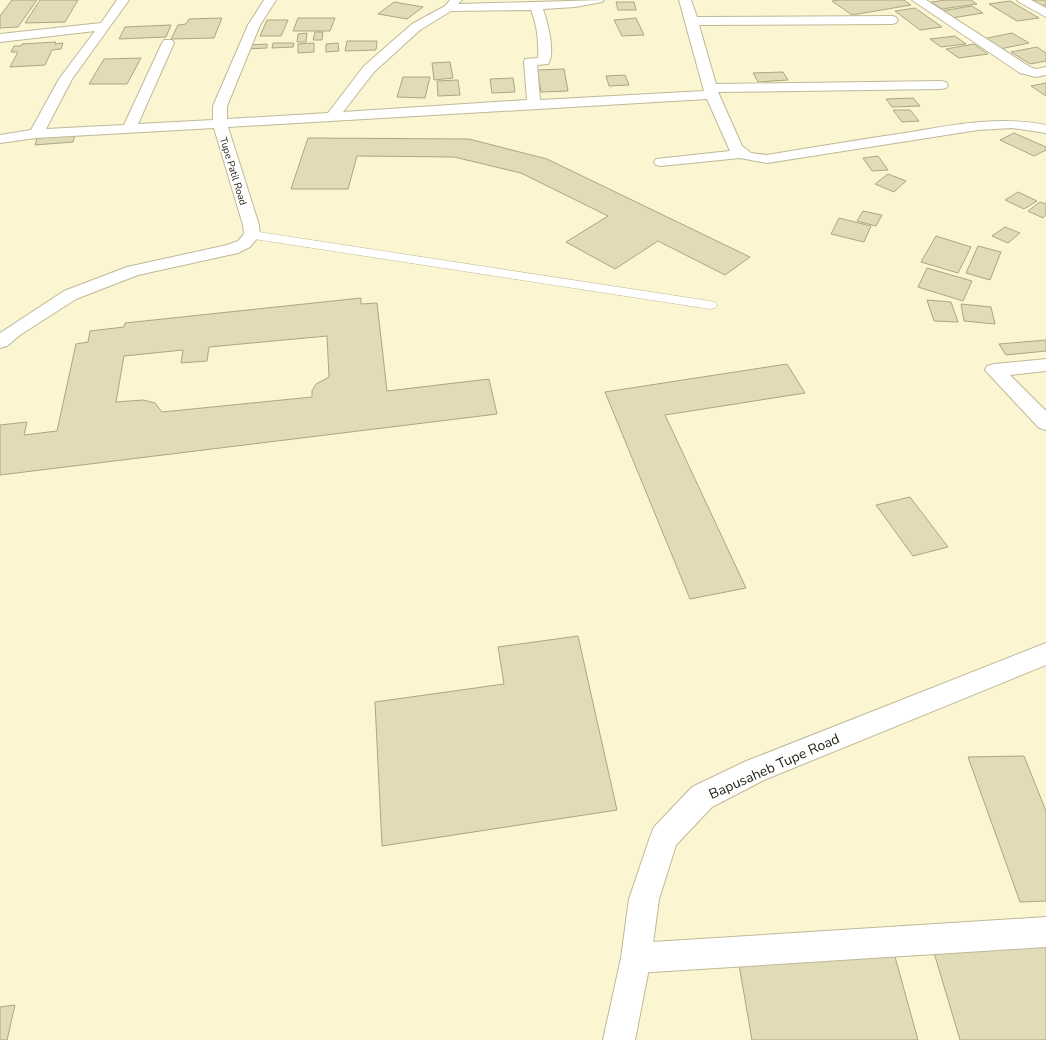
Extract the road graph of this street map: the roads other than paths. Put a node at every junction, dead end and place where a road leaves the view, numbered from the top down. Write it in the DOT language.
graph roads {
  1 [pos="123,0"];
  2 [pos="270,0"];
  3 [pos="598,0"];
  4 [pos="685,0"];
  5 [pos="918,0"];
  6 [pos="1023,0"];
  7 [pos="453,4"];
  8 [pos="536,6"];
  9 [pos="1046,13"];
  10 [pos="892,20"];
  11 [pos="692,21"];
  12 [pos="103,26"];
  13 [pos="0,38"];
  14 [pos="168,43"];
  15 [pos="1046,71"];
  16 [pos="941,85"];
  17 [pos="711,92"];
  18 [pos="534,104"];
  19 [pos="332,116"];
  20 [pos="220,124"];
  21 [pos="129,129"];
  22 [pos="1046,129"];
  23 [pos="36,134"];
  24 [pos="0,139"];
  25 [pos="740,154"];
  26 [pos="661,162"];
  27 [pos="252,235"];
  28 [pos="710,305"];
  29 [pos="0,342"];
  30 [pos="1046,365"];
  31 [pos="1046,423"];
  32 [pos="1046,654"];
  33 [pos="1046,932"];
  34 [pos="636,958"];
  35 [pos="619,1040"];
  1 -- 12 [label="street"];
  2 -- 20 [label="street"];
  3 -- 8 [label="street"];
  4 -- 11 [label="street"];
  5 -- 15 [label="street"];
  6 -- 9 [label="street"];
  7 -- 8 [label="street"];
  7 -- 19 [label="street"];
  8 -- 18 [label="street"];
  10 -- 11 [label="street"];
  11 -- 17 [label="street"];
  12 -- 13 [label="street"];
  12 -- 23 [label="street"];
  14 -- 21 [label="street"];
  16 -- 17 [label="street"];
  17 -- 18 [label="street"];
  17 -- 25 [label="street"];
  18 -- 19 [label="street"];
  19 -- 20 [label="street"];
  20 -- 21 [label="street, Tupe Patil Road"];
  20 -- 27 [label="street, Tupe Patil Road"];
  21 -- 23 [label="street, Tupe Patil Road"];
  22 -- 25 [label="street"];
  23 -- 24 [label="street, Tupe Patil Road"];
  25 -- 26 [label="street"];
  27 -- 28 [label="lane"];
  27 -- 29 [label="street"];
  30 -- 31 [label="street"];
  32 -- 34 [label="street, Bapusaheb Tupe Road"];
  33 -- 34 [label="street"];
  34 -- 35 [label="street, Bapusaheb Tupe Road"];
}
